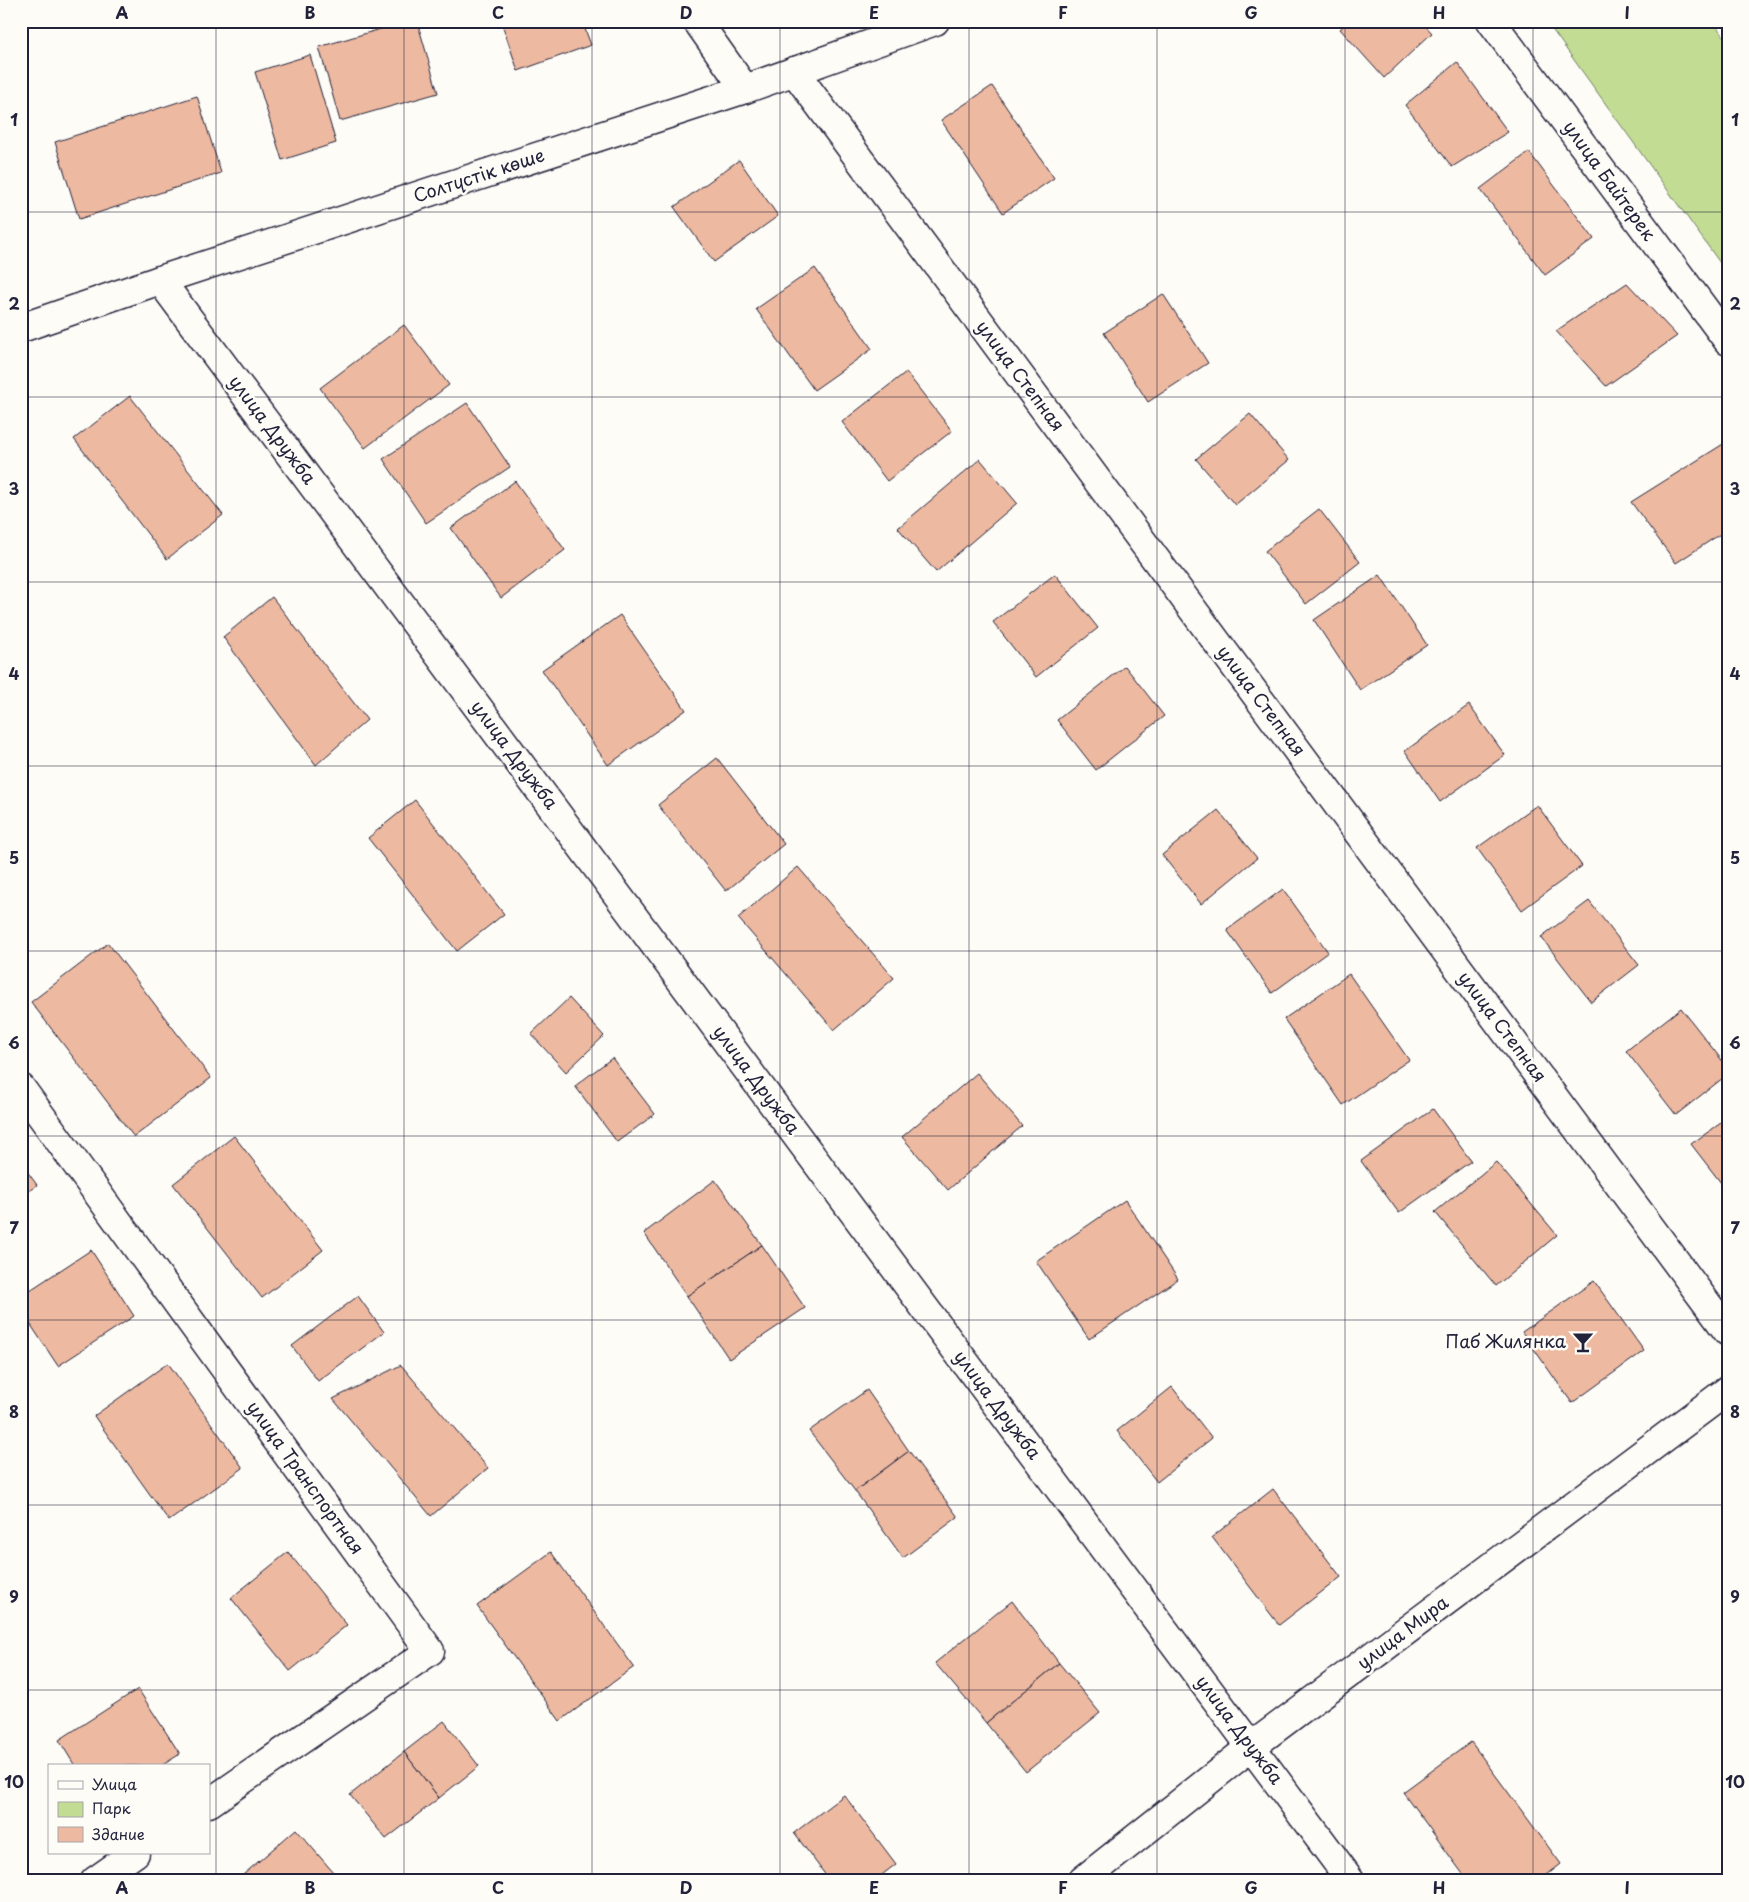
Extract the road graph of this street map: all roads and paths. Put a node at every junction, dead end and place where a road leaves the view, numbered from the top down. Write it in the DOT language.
graph roads {
  1 [pos="697,21"];
  2 [pos="935,21"];
  3 [pos="1491,21"];
  4 [pos="794,70"];
  5 [pos="745,89"];
  6 [pos="160,280"];
  7 [pos="21,328"];
  8 [pos="1728,341"];
  9 [pos="21,1088"];
  10 [pos="1728,1332"];
  11 [pos="1728,1390"];
  12 [pos="1252,1746"];
  13 [pos="210,1802"];
  14 [pos="135,1854"];
  15 [pos="95,1881"];
  16 [pos="1082,1881"];
  17 [pos="1351,1881"];
  1 -- 5 [label="street"];
  2 -- 4 [label="street, Солтүстік көше"];
  3 -- 8 [label="street, улица Байтерек"];
  4 -- 5 [label="street, Солтүстік көше"];
  4 -- 10 [label="street, улица Степная"];
  5 -- 6 [label="street, Солтүстік көше"];
  6 -- 7 [label="street, Солтүстік көше"];
  6 -- 12 [label="street, улица Дружба"];
  9 -- 13 [label="street, улица Транспортная"];
  11 -- 12 [label="street, улица Мира"];
  12 -- 16 [label="street, улица Мира"];
  12 -- 17 [label="street, улица Дружба"];
  14 -- 15 [label="street"];
}
